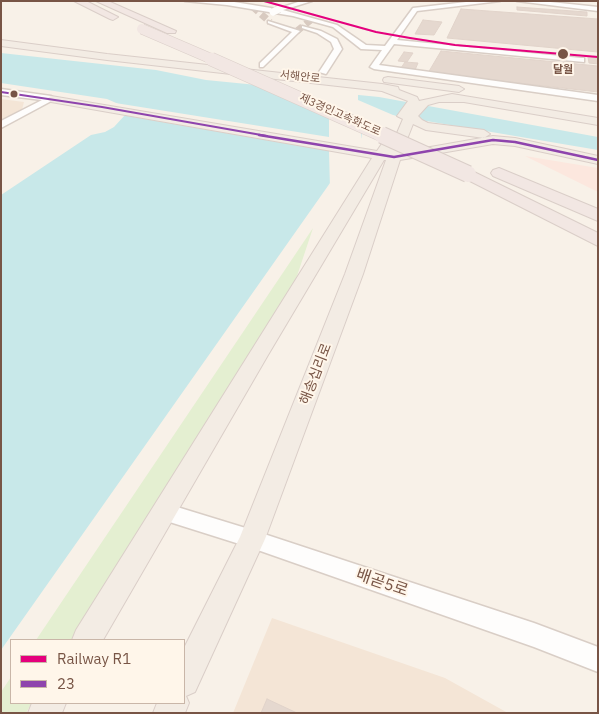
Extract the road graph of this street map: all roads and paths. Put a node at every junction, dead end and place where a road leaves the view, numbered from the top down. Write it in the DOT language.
graph roads {
  1 [pos="78,1"];
  2 [pos="100,1"];
  3 [pos="188,1"];
  4 [pos="309,1"];
  5 [pos="497,1"];
  6 [pos="520,1"];
  7 [pos="598,9"];
  8 [pos="312,19"];
  9 [pos="270,22"];
  10 [pos="1,36"];
  11 [pos="1,43"];
  12 [pos="390,45"];
  13 [pos="581,60"];
  14 [pos="263,65"];
  15 [pos="323,72"];
  16 [pos="382,87"];
  17 [pos="1,92"];
  18 [pos="598,98"];
  19 [pos="51,99"];
  20 [pos="465,99"];
  21 [pos="570,106"];
  22 [pos="369,115"];
  23 [pos="412,116"];
  24 [pos="598,122"];
  25 [pos="394,125"];
  26 [pos="1,126"];
  27 [pos="515,142"];
  28 [pos="388,156"];
  29 [pos="598,160"];
  30 [pos="469,163"];
  31 [pos="493,170"];
  32 [pos="598,216"];
  33 [pos="598,225"];
  34 [pos="598,240"];
  35 [pos="164,512"];
  36 [pos="252,539"];
  37 [pos="88,639"];
  38 [pos="598,660"];
  39 [pos="185,679"];
  1 -- 30 [label="highway, 제3경인고속화도로, bridge"];
  2 -- 22 [label="highway, 제3경인고속화도로"];
  3 -- 8 [label="street"];
  4 -- 15 [label="street"];
  5 -- 12 [label="street"];
  6 -- 7 [label="street"];
  8 -- 12 [label="lane"];
  9 -- 14 [label="street"];
  10 -- 14 [label="main road, 서해안로"];
  11 -- 16 [label="main road, 서해안로"];
  12 -- 13 [label="street"];
  12 -- 18 [label="street"];
  14 -- 15 [label="main road, 서해안로"];
  15 -- 21 [label="main road, 서해안로"];
  16 -- 20 [label="main road, 서해안로"];
  16 -- 28 [label="main road, 해송십리로"];
  17 -- 19 [label="street"];
  19 -- 26 [label="street"];
  19 -- 28 [label="main road"];
  20 -- 23 [label="main road, 해송십리로"];
  20 -- 24 [label="main road, 서해안로"];
  23 -- 27 [label="main road"];
  23 -- 28 [label="main road, 해송십리로"];
  25 -- 30 [label="highway, 제3경인고속화도로"];
  27 -- 28 [label="main road"];
  27 -- 29 [label="main road"];
  28 -- 35 [label="main road, 해송십리로"];
  28 -- 36 [label="main road, 해송십리로"];
  30 -- 31 [label="highway, 제3경인고속화도로"];
  30 -- 34 [label="highway, 제3경인고속화도로"];
  31 -- 32 [label="highway"];
  31 -- 33 [label="highway, 제3경인고속화도로"];
  35 -- 36 [label="street, 배곧5로"];
  35 -- 37 [label="main road, 해송십리로"];
  36 -- 38 [label="street, 배곧5로"];
  36 -- 39 [label="main road, 해송십리로"];
}
